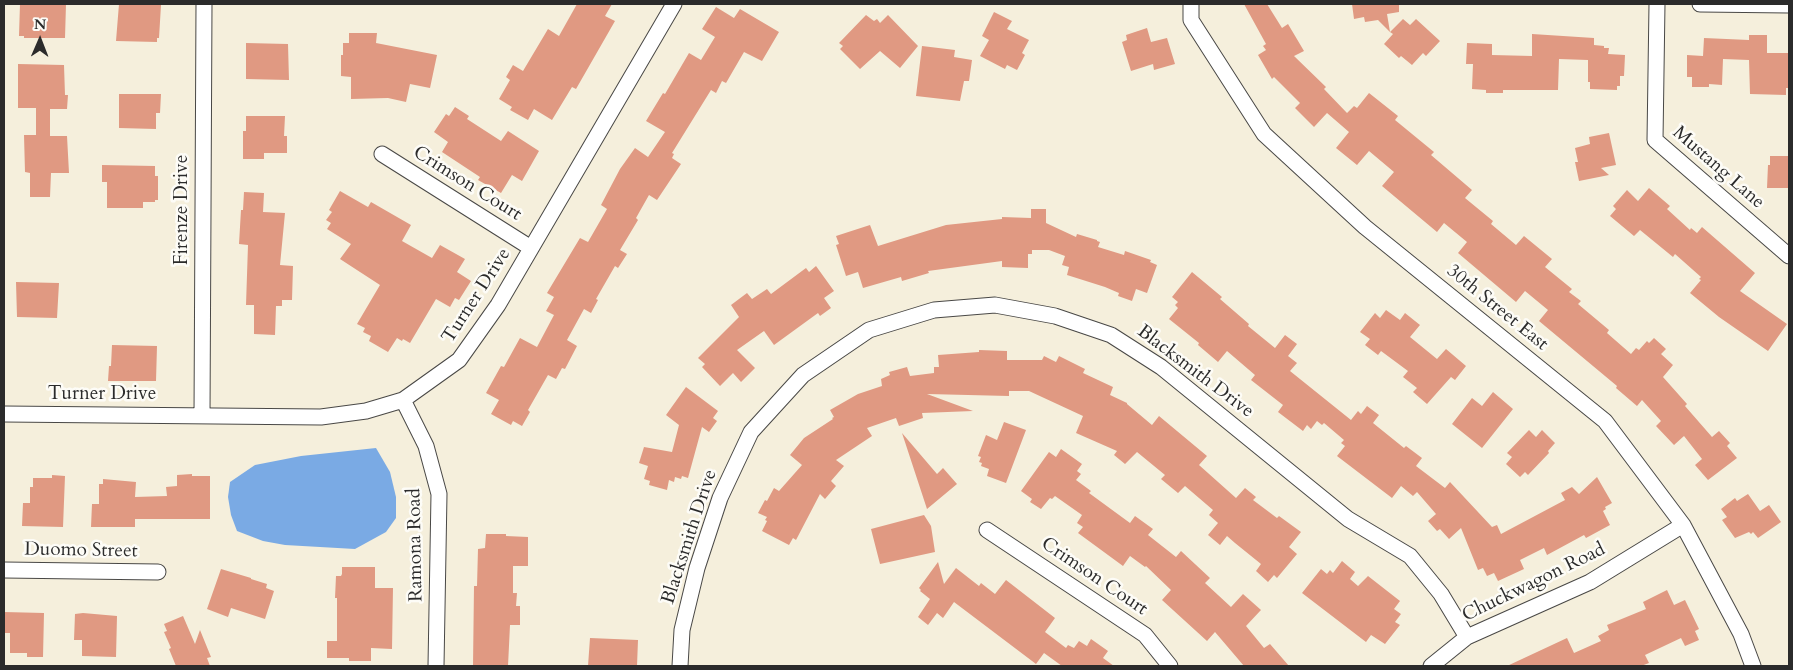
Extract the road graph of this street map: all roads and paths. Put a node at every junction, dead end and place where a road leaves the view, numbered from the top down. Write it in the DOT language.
graph roads {
  1 [pos="204,4"];
  2 [pos="674,4"];
  3 [pos="1191,4"];
  4 [pos="1658,4"];
  5 [pos="1700,4"];
  6 [pos="1789,5"];
  7 [pos="382,154"];
  8 [pos="532,248"];
  9 [pos="1789,256"];
  10 [pos="403,400"];
  11 [pos="4,414"];
  12 [pos="202,416"];
  13 [pos="1683,525"];
  14 [pos="987,530"];
  15 [pos="4,570"];
  16 [pos="158,572"];
  17 [pos="1467,637"];
  18 [pos="436,666"];
  19 [pos="680,666"];
  20 [pos="1170,666"];
  21 [pos="1431,666"];
  22 [pos="1753,666"];
  1 -- 12 [label="street, Firenze Drive"];
  2 -- 8 [label="street, Turner Drive"];
  3 -- 13 [label="street, 30th Street East"];
  4 -- 9 [label="street, Mustang Lane"];
  5 -- 6 [label="street"];
  7 -- 8 [label="street, Crimson Court"];
  8 -- 10 [label="street, Turner Drive"];
  10 -- 12 [label="street, Turner Drive"];
  10 -- 18 [label="street, Ramona Road"];
  11 -- 12 [label="street, Turner Drive"];
  13 -- 17 [label="street, Chuckwagon Road"];
  13 -- 22 [label="street, 30th Street East"];
  14 -- 20 [label="street, Crimson Court"];
  15 -- 16 [label="street, Duomo Street"];
  17 -- 19 [label="street, Blacksmith Drive"];
  17 -- 21 [label="street, Chuckwagon Road"];
}
